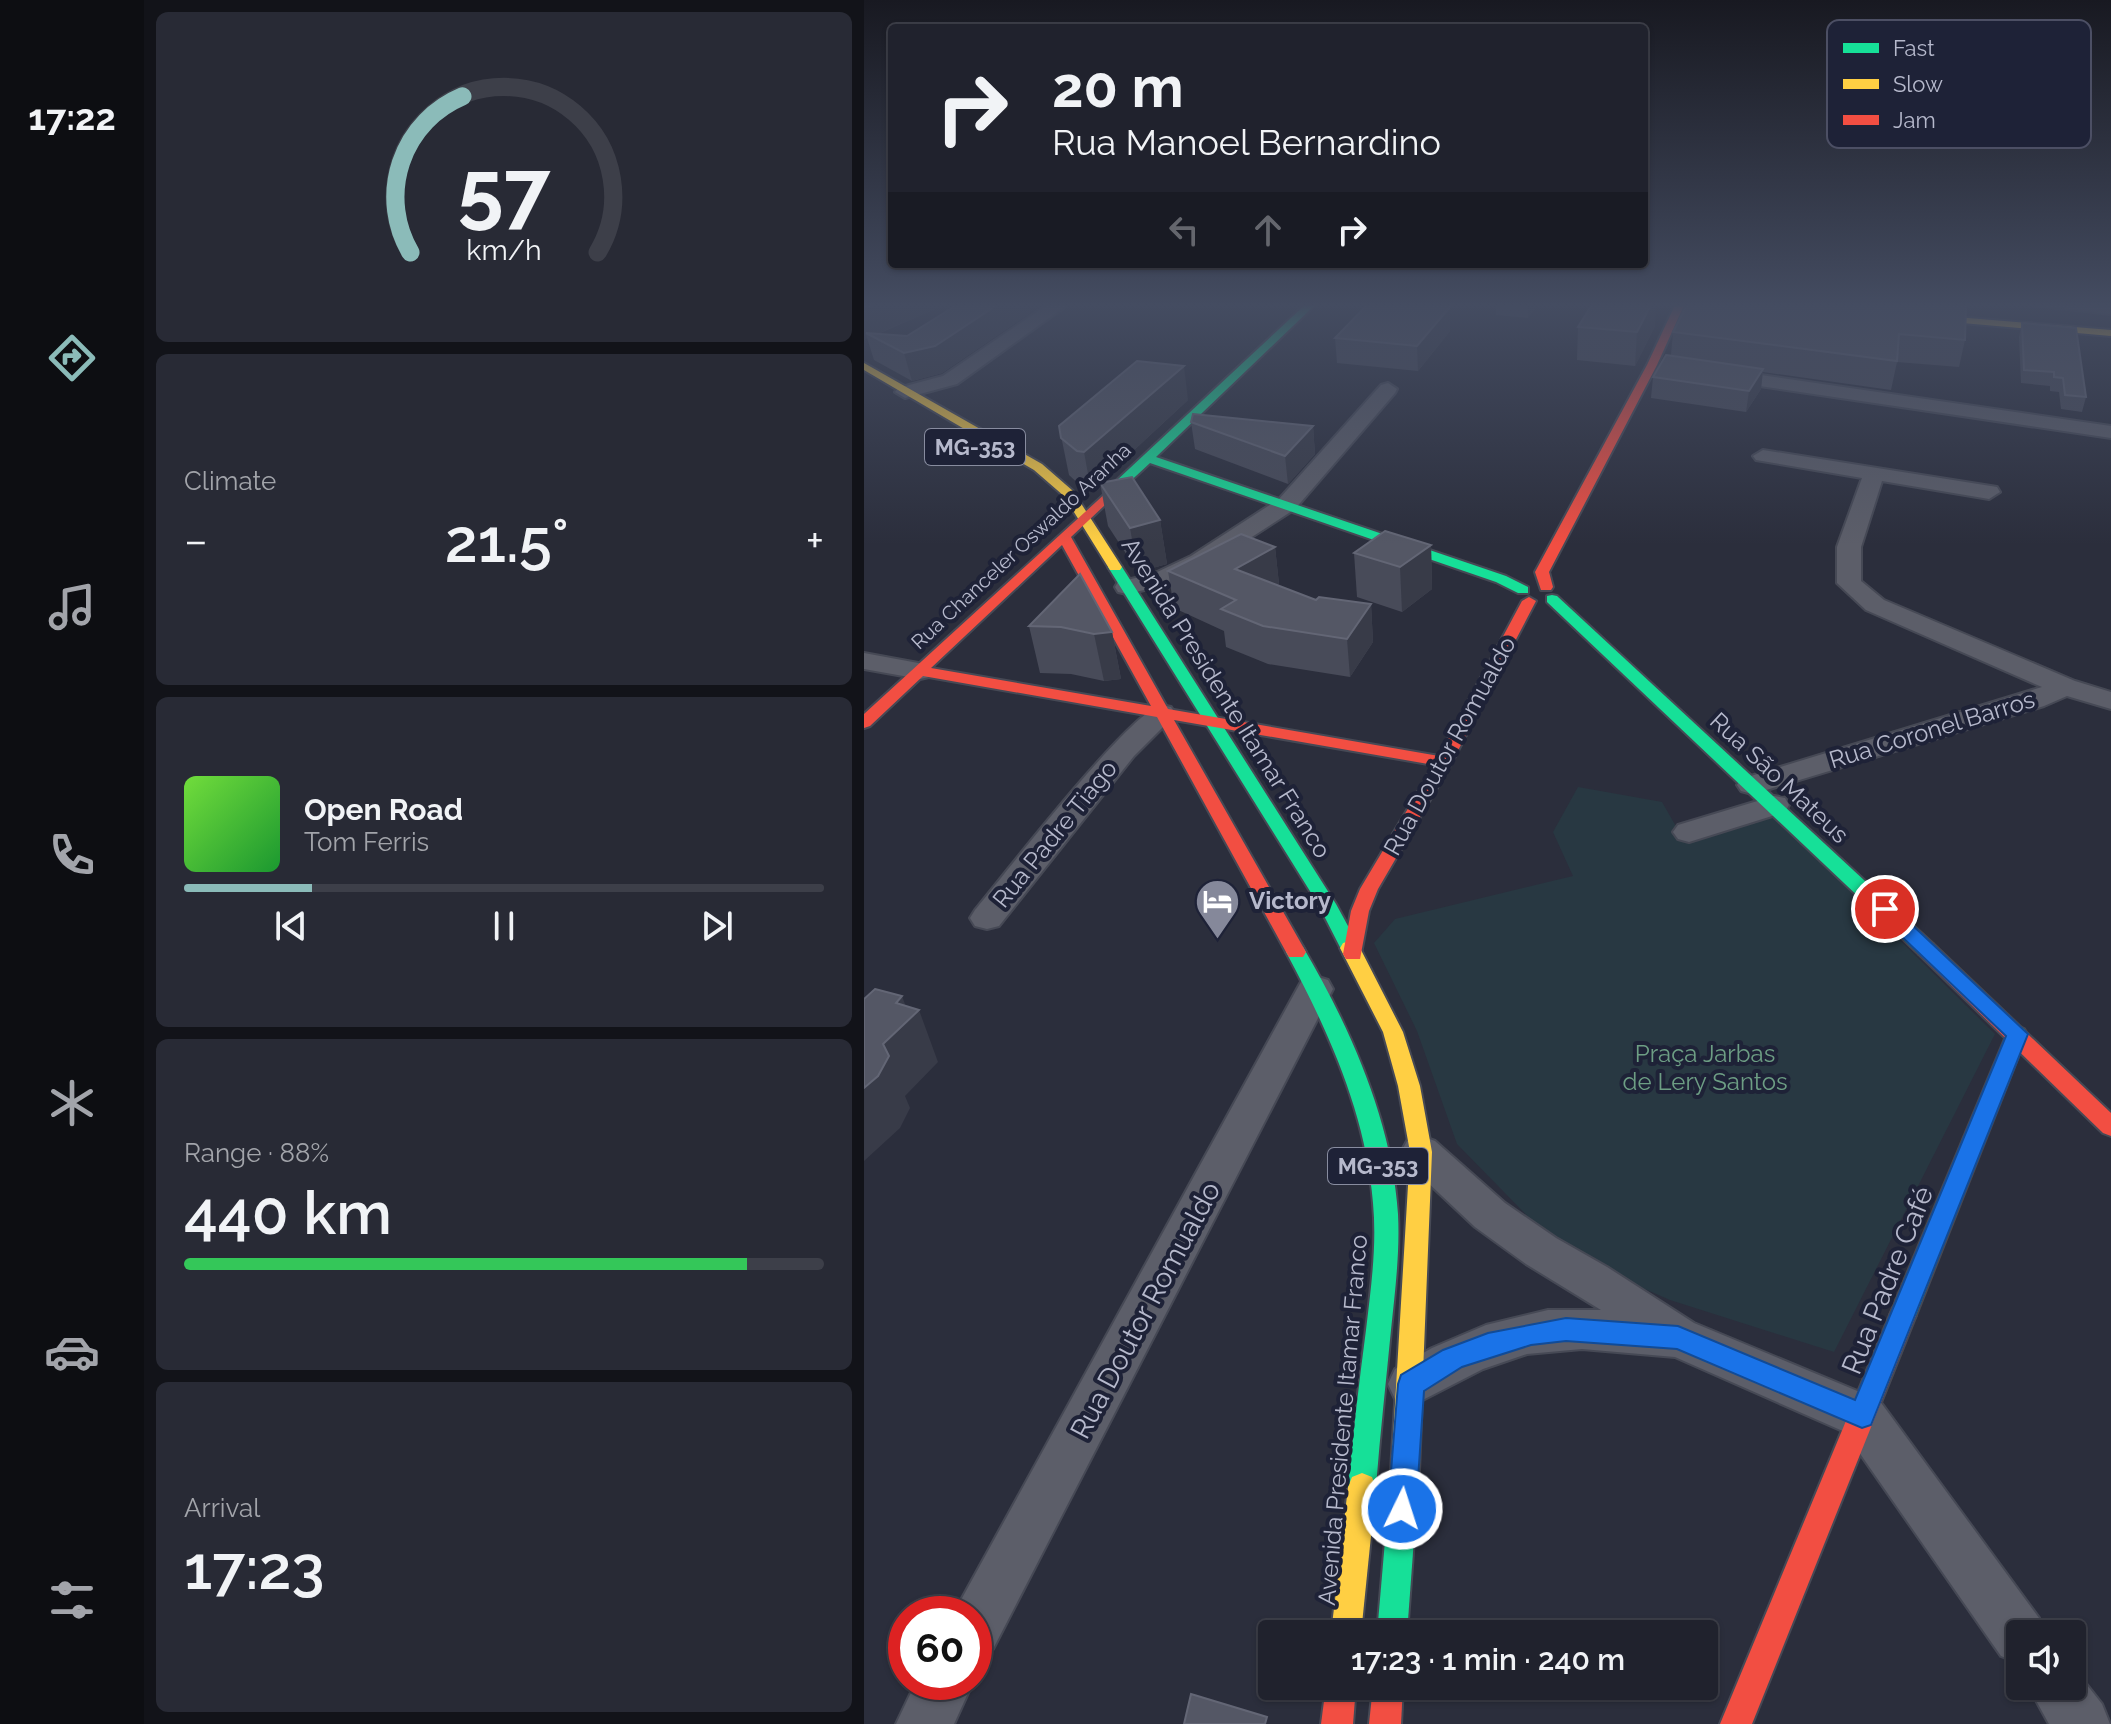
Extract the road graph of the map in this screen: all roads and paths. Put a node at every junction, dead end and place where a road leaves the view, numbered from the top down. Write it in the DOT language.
graph roads {
  1 [pos="892,383"];
  2 [pos="937,383"];
  3 [pos="1227,383"];
  4 [pos="1651,383"];
  5 [pos="1777,383"];
  6 [pos="864,384"];
  7 [pos="1388,389"];
  8 [pos="905,392"];
  9 [pos="2111,432"];
  10 [pos="1763,456"];
  11 [pos="1147,458"];
  12 [pos="1874,474"];
  13 [pos="1020,479"];
  14 [pos="1989,492"];
  15 [pos="1287,504"];
  16 [pos="1084,517"];
  17 [pos="1062,529"];
  18 [pos="1501,579"];
  19 [pos="1546,586"];
  20 [pos="1127,587"];
  21 [pos="1526,595"];
  22 [pos="864,661"];
  23 [pos="920,671"];
  24 [pos="2065,687"];
  25 [pos="2111,701"];
  26 [pos="1161,713"];
  27 [pos="864,723"];
  28 [pos="1214,723"];
  29 [pos="1181,744"];
  30 [pos="1124,750"];
  31 [pos="1444,762"];
  32 [pos="1763,795"];
  33 [pos="1689,832"];
  34 [pos="1369,889"];
  35 [pos="1327,904"];
  36 [pos="987,918"];
  37 [pos="1353,954"];
  38 [pos="1315,989"];
  39 [pos="2017,1034"];
  40 [pos="2111,1127"];
  41 [pos="1421,1152"];
  42 [pos="1678,1337"];
  43 [pos="1411,1384"];
  44 [pos="1862,1416"];
  45 [pos="992,1596"];
  46 [pos="1347,1620"];
  47 [pos="1393,1620"];
  48 [pos="2008,1620"];
  49 [pos="937,1700"];
  50 [pos="1340,1700"];
  51 [pos="1387,1700"];
  52 [pos="2065,1700"];
  53 [pos="924,1724"];
  54 [pos="1337,1724"];
  55 [pos="1385,1724"];
  56 [pos="1736,1724"];
  57 [pos="2082,1724"];
  1 -- 8 [label="main road, Avenida Presidente Itamar Franco / MG-353"];
  2 -- 8 [label="street"];
  3 -- 11 [label="main road, Rua Chanceler Oswaldo Aranha"];
  4 -- 19 [label="main road"];
  5 -- 9 [label="street"];
  6 -- 13 [label="main road, MG-353"];
  7 -- 15 [label="street"];
  8 -- 16 [label="main road, Avenida Presidente Itamar Franco / MG-353"];
  10 -- 12 [label="street"];
  11 -- 15 [label="main road"];
  11 -- 16 [label="main road, Rua Chanceler Oswaldo Aranha"];
  12 -- 14 [label="street"];
  12 -- 24 [label="street"];
  15 -- 18 [label="main road"];
  15 -- 20 [label="street"];
  16 -- 17 [label="main road, Rua Chanceler Oswaldo Aranha"];
  16 -- 20 [label="main road, Avenida Presidente Itamar Franco / MG-353"];
  17 -- 23 [label="main road, Rua Chanceler Oswaldo Aranha"];
  17 -- 26 [label="main road, Avenida Presidente Itamar Franco / MG-353"];
  18 -- 19 [label="main road"];
  18 -- 21 [label="main road"];
  19 -- 21 [label="main road"];
  19 -- 32 [label="main road, Rua São Mateus"];
  20 -- 28 [label="main road, Avenida Presidente Itamar Franco / MG-353"];
  21 -- 31 [label="main road, Rua Doutor Romualdo"];
  22 -- 23 [label="street"];
  23 -- 26 [label="main road"];
  23 -- 27 [label="main road, Rua Chanceler Oswaldo Aranha"];
  24 -- 25 [label="street"];
  24 -- 32 [label="street, Rua Coronel Barros"];
  26 -- 28 [label="main road"];
  26 -- 29 [label="main road, Avenida Presidente Itamar Franco / MG-353"];
  26 -- 30 [label="street, Rua Padre Tiago"];
  28 -- 29 [label="main road"];
  28 -- 31 [label="main road"];
  28 -- 35 [label="main road, Avenida Presidente Itamar Franco / MG-353"];
  29 -- 30 [label="street, Rua Padre Tiago"];
  29 -- 38 [label="main road, Avenida Presidente Itamar Franco / MG-353"];
  30 -- 36 [label="street, Rua Padre Tiago"];
  31 -- 34 [label="main road, Rua Doutor Romualdo"];
  32 -- 33 [label="street"];
  32 -- 39 [label="main road, Rua São Mateus"];
  34 -- 35 [label="street"];
  34 -- 37 [label="main road, Rua Doutor Romualdo"];
  35 -- 37 [label="main road, Avenida Presidente Itamar Franco / MG-353"];
  37 -- 41 [label="main road, Avenida Presidente Itamar Franco / MG-353"];
  38 -- 45 [label="street, Rua Doutor Romualdo"];
  38 -- 46 [label="main road, Avenida Presidente Itamar Franco / MG-353"];
  39 -- 40 [label="main road, Rua São Mateus"];
  39 -- 44 [label="main road, Rua Padre Café"];
  41 -- 42 [label="street"];
  41 -- 43 [label="main road, Avenida Presidente Itamar Franco / MG-353"];
  42 -- 43 [label="street"];
  42 -- 44 [label="street"];
  43 -- 47 [label="main road, Avenida Presidente Itamar Franco / MG-353"];
  44 -- 48 [label="street"];
  44 -- 56 [label="main road, Rua Padre Café"];
  49 -- 53 [label="street"];
  50 -- 54 [label="main road"];
  51 -- 55 [label="main road"];
  52 -- 57 [label="street"];
}
